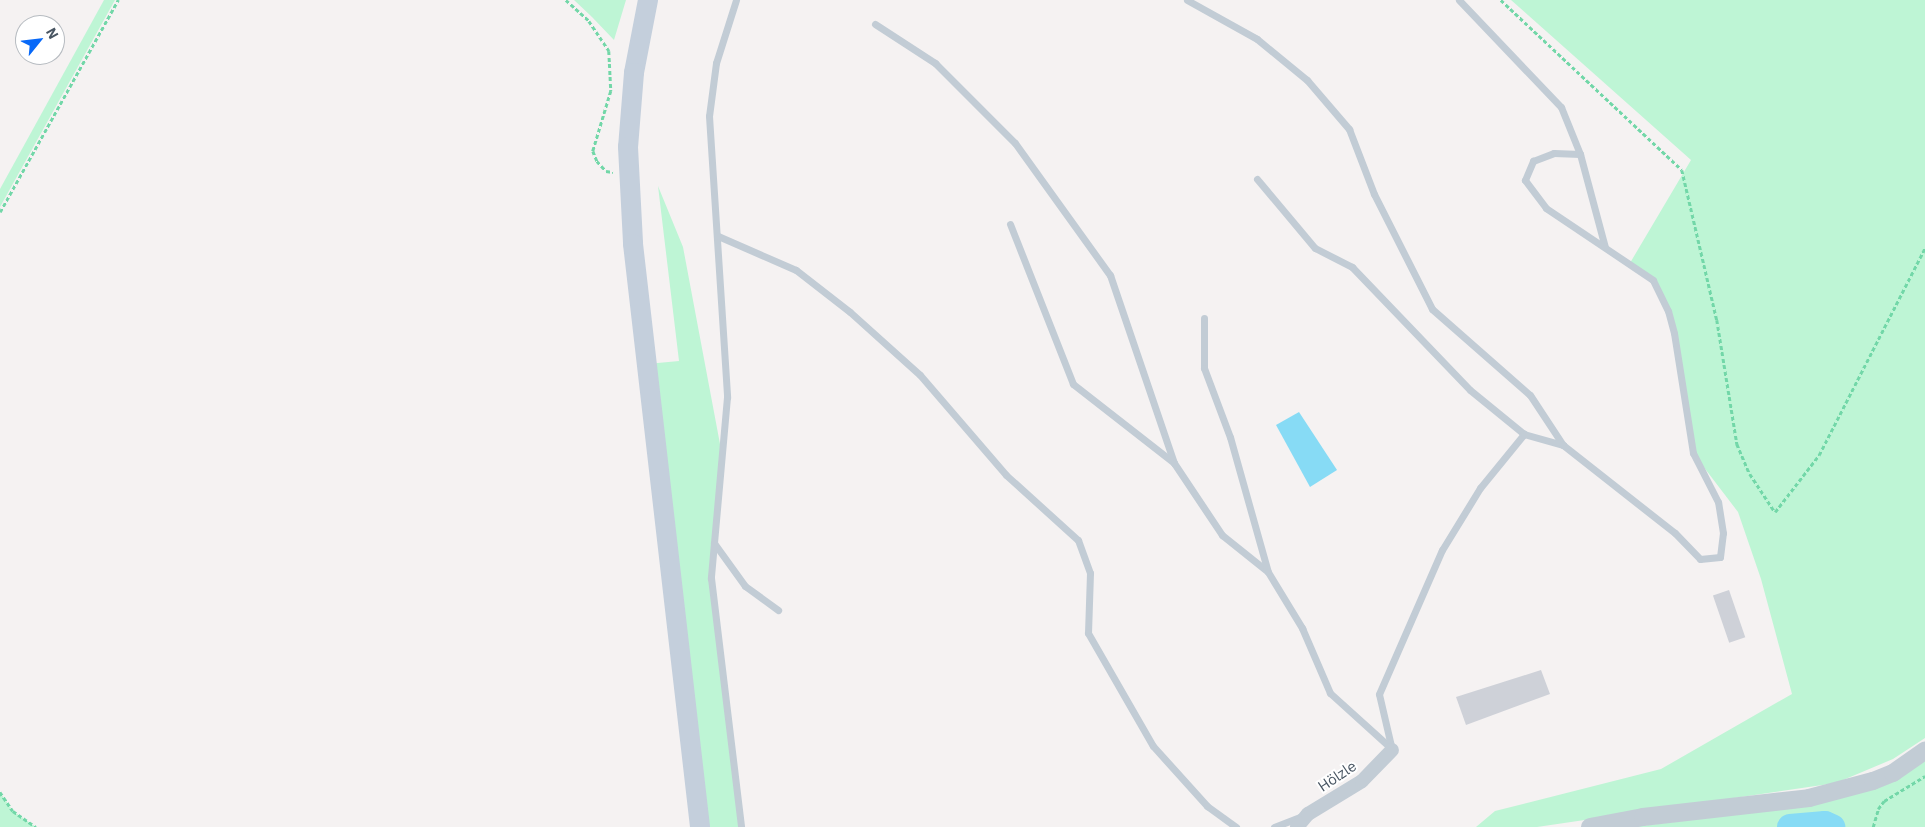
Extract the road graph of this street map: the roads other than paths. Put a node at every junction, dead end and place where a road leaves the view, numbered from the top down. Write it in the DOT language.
graph roads {
  1 [pos="648,0"];
  2 [pos="736,0"];
  3 [pos="1187,0"];
  4 [pos="1459,0"];
  5 [pos="876,24"];
  6 [pos="1580,154"];
  7 [pos="1257,179"];
  8 [pos="1010,224"];
  9 [pos="718,236"];
  10 [pos="1606,247"];
  11 [pos="1204,318"];
  12 [pos="1524,434"];
  13 [pos="1563,445"];
  14 [pos="1174,463"];
  15 [pos="714,542"];
  16 [pos="1268,572"];
  17 [pos="778,610"];
  18 [pos="1392,750"];
  19 [pos="1925,751"];
  20 [pos="1308,814"];
  21 [pos="700,827"];
  22 [pos="741,827"];
  23 [pos="1236,827"];
  24 [pos="1274,827"];
  25 [pos="1297,827"];
  26 [pos="1590,827"];
  1 -- 21 [label="main road"];
  2 -- 9 [label="lane"];
  3 -- 13 [label="lane"];
  4 -- 6 [label="lane"];
  5 -- 14 [label="lane"];
  6 -- 10 [label="lane"];
  6 -- 10 [label="lane"];
  7 -- 12 [label="lane"];
  8 -- 14 [label="lane"];
  9 -- 15 [label="lane"];
  9 -- 23 [label="lane"];
  10 -- 13 [label="lane"];
  11 -- 16 [label="lane"];
  12 -- 13 [label="lane"];
  12 -- 18 [label="lane"];
  14 -- 16 [label="lane"];
  15 -- 17 [label="lane"];
  15 -- 22 [label="lane"];
  16 -- 18 [label="lane"];
  18 -- 20 [label="street, Hölzle"];
  19 -- 26 [label="street"];
  20 -- 24 [label="lane"];
  20 -- 25 [label="street, Hölzle"];
}
